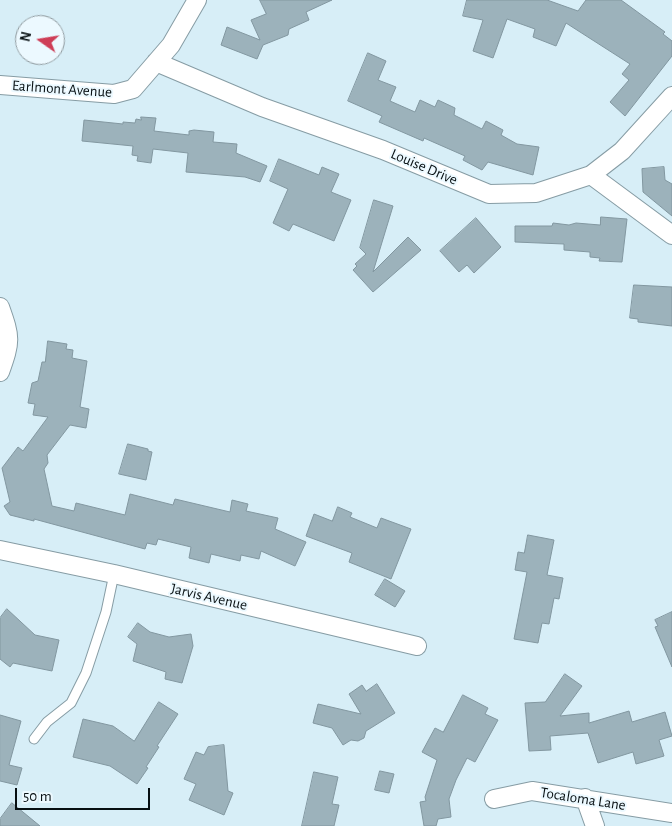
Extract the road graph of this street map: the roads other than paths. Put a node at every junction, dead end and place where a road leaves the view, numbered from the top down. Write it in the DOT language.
graph roads {
  1 [pos="197,0"];
  2 [pos="156,62"];
  3 [pos="0,85"];
  4 [pos="672,96"];
  5 [pos="591,175"];
  6 [pos="672,236"];
  7 [pos="0,307"];
  8 [pos="0,372"];
  9 [pos="0,550"];
  10 [pos="114,574"];
  11 [pos="417,646"];
  12 [pos="34,739"];
  13 [pos="585,798"];
  14 [pos="494,799"];
  15 [pos="672,813"];
  16 [pos="595,826"];
  1 -- 2 [label="street, Earlmont Avenue"];
  2 -- 3 [label="street, Earlmont Avenue"];
  2 -- 5 [label="street, Louise Drive"];
  4 -- 5 [label="street, Louise Drive"];
  5 -- 6 [label="street"];
  7 -- 8 [label="street"];
  9 -- 10 [label="street, Jarvis Avenue"];
  10 -- 11 [label="street, Jarvis Avenue"];
  10 -- 12 [label="lane"];
  13 -- 14 [label="street, Tocaloma Lane"];
  13 -- 15 [label="street, Tocaloma Lane"];
  13 -- 16 [label="street"];
}
